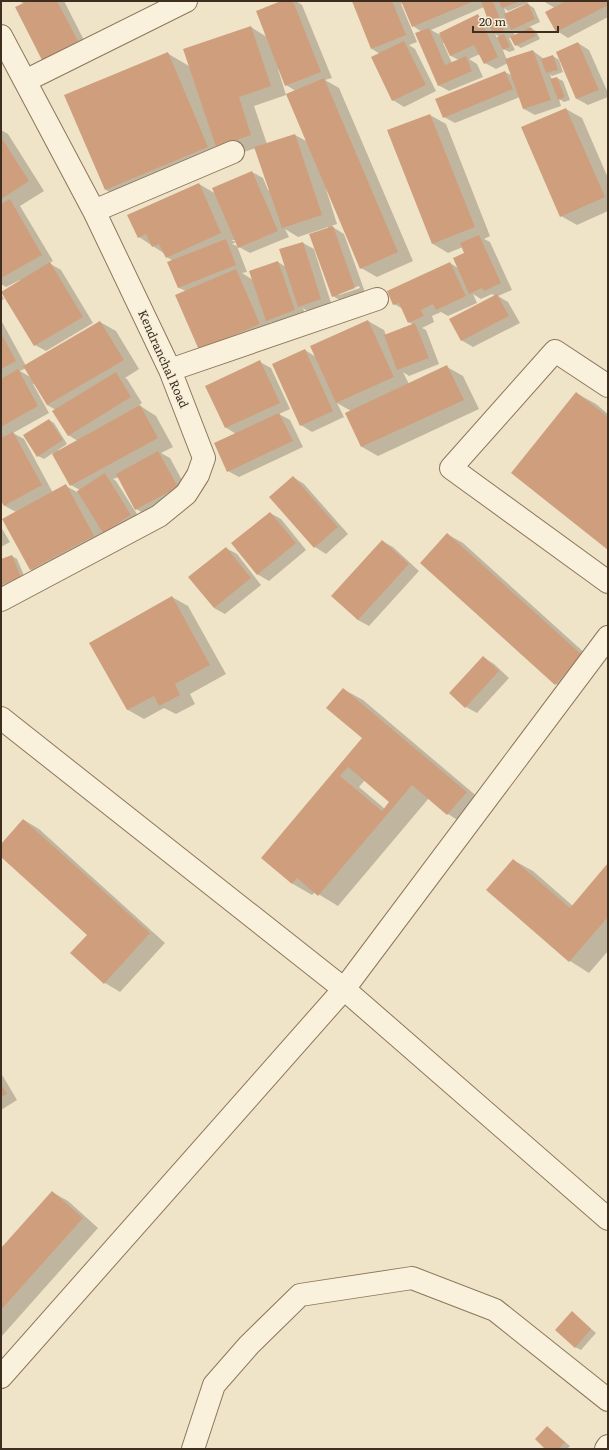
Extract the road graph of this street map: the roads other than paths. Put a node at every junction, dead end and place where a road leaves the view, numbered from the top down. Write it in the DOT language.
graph roads {
  1 [pos="186,1"];
  2 [pos="1,36"];
  3 [pos="25,81"];
  4 [pos="233,152"];
  5 [pos="94,211"];
  6 [pos="377,299"];
  7 [pos="170,370"];
  8 [pos="608,386"];
  9 [pos="608,582"];
  10 [pos="1,600"];
  11 [pos="608,637"];
  12 [pos="1,718"];
  13 [pos="344,990"];
  14 [pos="608,1219"];
  15 [pos="1,1378"];
  16 [pos="608,1400"];
  17 [pos="608,1446"];
  18 [pos="193,1449"];
  19 [pos="606,1449"];
  1 -- 3 [label="street"];
  2 -- 3 [label="street, Kendranchal Road"];
  3 -- 5 [label="street, Kendranchal Road"];
  4 -- 5 [label="street"];
  5 -- 7 [label="street, Kendranchal Road"];
  6 -- 7 [label="street"];
  7 -- 10 [label="street, Kendranchal Road"];
  8 -- 9 [label="street"];
  11 -- 13 [label="street"];
  12 -- 13 [label="street"];
  13 -- 14 [label="street"];
  13 -- 15 [label="street"];
  16 -- 18 [label="street"];
  17 -- 19 [label="street"];
}
